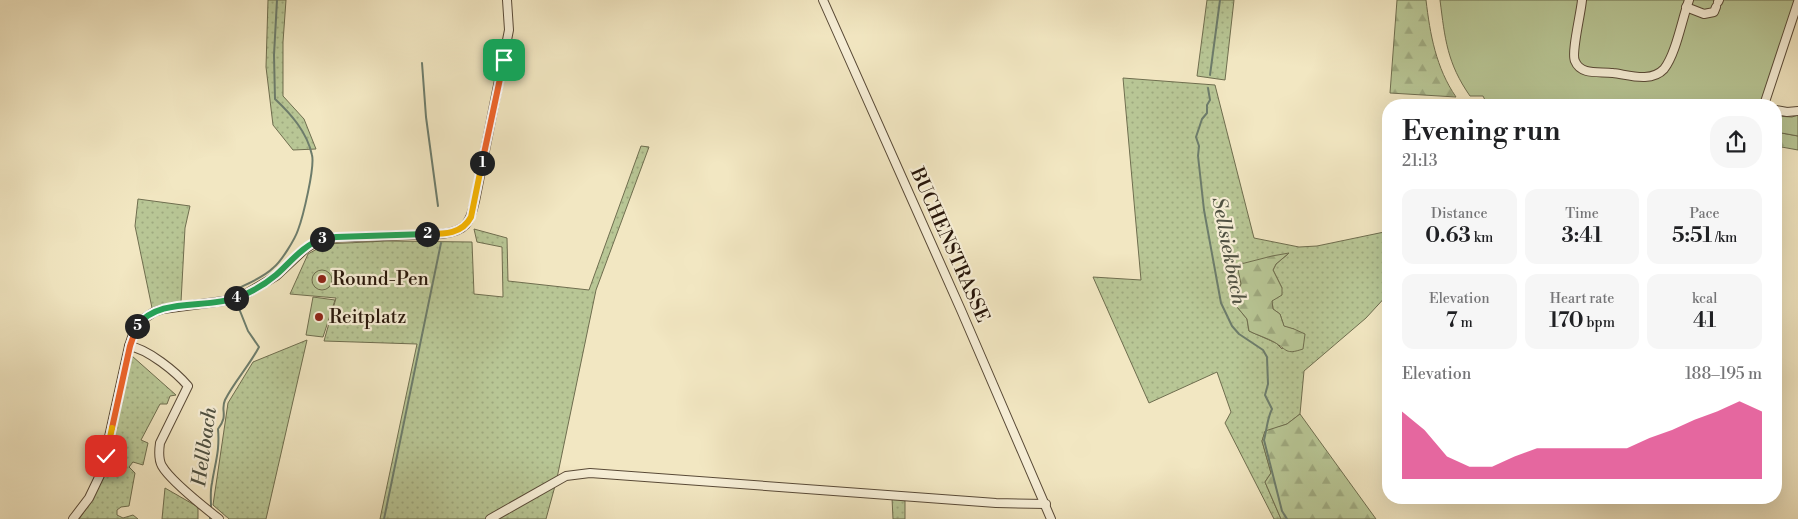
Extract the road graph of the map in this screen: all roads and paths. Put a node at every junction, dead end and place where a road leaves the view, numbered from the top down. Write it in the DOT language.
graph roads {
  1 [pos="507,0"];
  2 [pos="823,0"];
  3 [pos="1582,0"];
  4 [pos="1798,2"];
  5 [pos="1718,3"];
  6 [pos="1688,4"];
  7 [pos="1766,99"];
  8 [pos="1798,110"];
  9 [pos="1782,111"];
  10 [pos="130,346"];
  11 [pos="1046,504"];
  12 [pos="73,519"];
  13 [pos="219,519"];
  14 [pos="490,519"];
  15 [pos="1051,519"];
  1 -- 10 [label="street"];
  2 -- 11 [label="street, BUCHENSTRASSE"];
  3 -- 6 [label="street"];
  4 -- 7 [label="street"];
  5 -- 6 [label="street"];
  8 -- 9 [label="street"];
  10 -- 12 [label="street"];
  10 -- 13 [label="street"];
  11 -- 14 [label="street"];
  11 -- 15 [label="street, BUCHENSTRASSE"];
}
